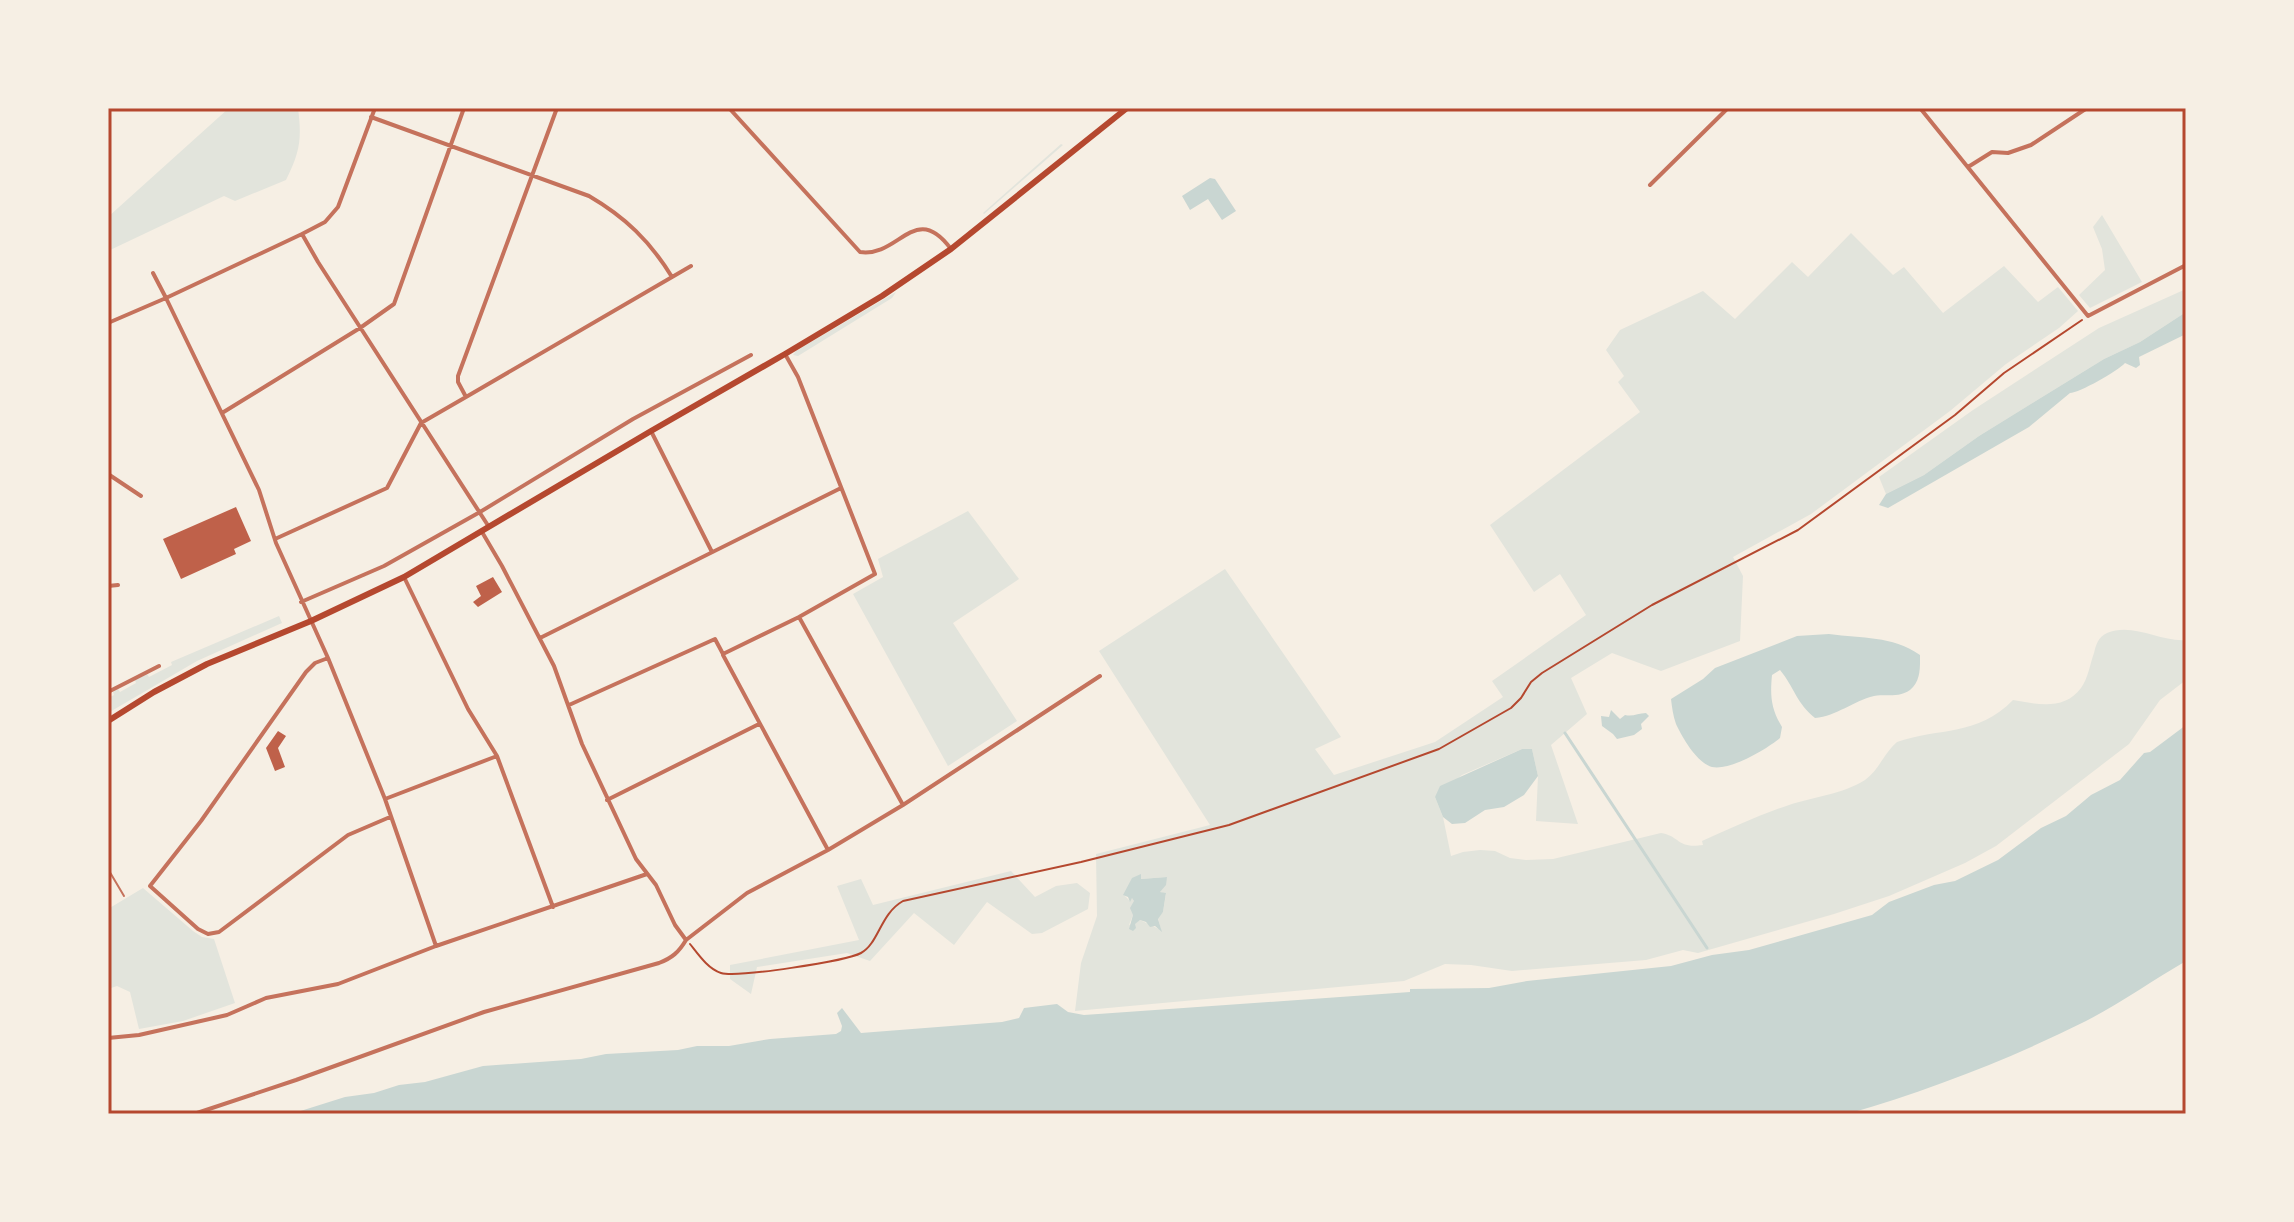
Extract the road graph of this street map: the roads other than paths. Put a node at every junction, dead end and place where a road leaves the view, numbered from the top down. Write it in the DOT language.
graph roads {
  1 [pos="375,108"];
  2 [pos="464,108"];
  3 [pos="557,108"];
  4 [pos="729,108"];
  5 [pos="1127,108"];
  6 [pos="1728,108"];
  7 [pos="1920,108"];
  8 [pos="2087,108"];
  9 [pos="371,117"];
  10 [pos="450,145"];
  11 [pos="1968,167"];
  12 [pos="532,175"];
  13 [pos="1650,185"];
  14 [pos="302,234"];
  15 [pos="951,249"];
  16 [pos="2186,265"];
  17 [pos="691,266"];
  18 [pos="153,273"];
  19 [pos="672,277"];
  20 [pos="166,298"];
  21 [pos="108,323"];
  22 [pos="360,328"];
  23 [pos="785,354"];
  24 [pos="751,355"];
  25 [pos="108,368"];
  26 [pos="108,383"];
  27 [pos="466,397"];
  28 [pos="222,413"];
  29 [pos="421,423"];
  30 [pos="651,431"];
  31 [pos="108,474"];
  32 [pos="841,488"];
  33 [pos="141,496"];
  34 [pos="480,512"];
  35 [pos="489,527"];
  36 [pos="482,531"];
  37 [pos="275,539"];
  38 [pos="712,552"];
  39 [pos="404,577"];
  40 [pos="118,585"];
  41 [pos="108,586"];
  42 [pos="301,602"];
  43 [pos="799,617"];
  44 [pos="311,621"];
  45 [pos="540,638"];
  46 [pos="723,654"];
  47 [pos="328,658"];
  48 [pos="159,666"];
  49 [pos="1100,676"];
  50 [pos="108,692"];
  51 [pos="569,705"];
  52 [pos="108,721"];
  53 [pos="759,724"];
  54 [pos="497,756"];
  55 [pos="385,799"];
  56 [pos="607,800"];
  57 [pos="903,805"];
  58 [pos="391,817"];
  59 [pos="828,850"];
  60 [pos="108,869"];
  61 [pos="647,874"];
  62 [pos="124,896"];
  63 [pos="553,907"];
  64 [pos="686,940"];
  65 [pos="436,946"];
  66 [pos="108,1038"];
  67 [pos="194,1114"];
  1 -- 9 [label="street"];
  2 -- 10 [label="street"];
  3 -- 12 [label="street"];
  4 -- 15 [label="street"];
  5 -- 15 [label="main road"];
  6 -- 13 [label="street"];
  7 -- 11 [label="street"];
  8 -- 11 [label="street"];
  9 -- 10 [label="street"];
  9 -- 14 [label="street"];
  10 -- 12 [label="street"];
  10 -- 22 [label="street"];
  11 -- 16 [label="street"];
  12 -- 19 [label="street"];
  12 -- 27 [label="street"];
  14 -- 20 [label="street"];
  14 -- 22 [label="street"];
  15 -- 23 [label="main road"];
  17 -- 19 [label="street"];
  18 -- 20 [label="street"];
  19 -- 27 [label="street"];
  20 -- 21 [label="street"];
  20 -- 28 [label="street"];
  22 -- 28 [label="street"];
  22 -- 29 [label="street"];
  23 -- 30 [label="main road"];
  23 -- 32 [label="street"];
  24 -- 34 [label="street"];
  25 -- 26 [label="street"];
  27 -- 29 [label="street"];
  28 -- 37 [label="street"];
  29 -- 34 [label="street"];
  29 -- 37 [label="street"];
  30 -- 35 [label="main road"];
  30 -- 38 [label="street"];
  31 -- 33 [label="street"];
  32 -- 38 [label="street"];
  32 -- 43 [label="street"];
  34 -- 35 [label="street"];
  34 -- 42 [label="street"];
  35 -- 36 [label="main road"];
  36 -- 39 [label="main road"];
  36 -- 45 [label="street"];
  37 -- 42 [label="street"];
  38 -- 45 [label="street"];
  39 -- 44 [label="main road"];
  39 -- 54 [label="street"];
  40 -- 41 [label="street"];
  42 -- 44 [label="street"];
  43 -- 46 [label="street"];
  43 -- 57 [label="street"];
  44 -- 47 [label="street"];
  44 -- 52 [label="main road"];
  45 -- 51 [label="street"];
  46 -- 51 [label="street"];
  46 -- 53 [label="street"];
  47 -- 55 [label="street"];
  47 -- 58 [label="street"];
  48 -- 50 [label="street"];
  49 -- 57 [label="street"];
  51 -- 56 [label="street"];
  53 -- 56 [label="street"];
  53 -- 59 [label="street"];
  54 -- 55 [label="street"];
  54 -- 63 [label="street"];
  55 -- 58 [label="street"];
  56 -- 61 [label="street"];
  57 -- 59 [label="street"];
  58 -- 65 [label="street"];
  59 -- 64 [label="street"];
  60 -- 62 [label="lane"];
  61 -- 63 [label="street"];
  61 -- 64 [label="street"];
  63 -- 65 [label="street"];
  64 -- 67 [label="street"];
  65 -- 66 [label="street"];
}
